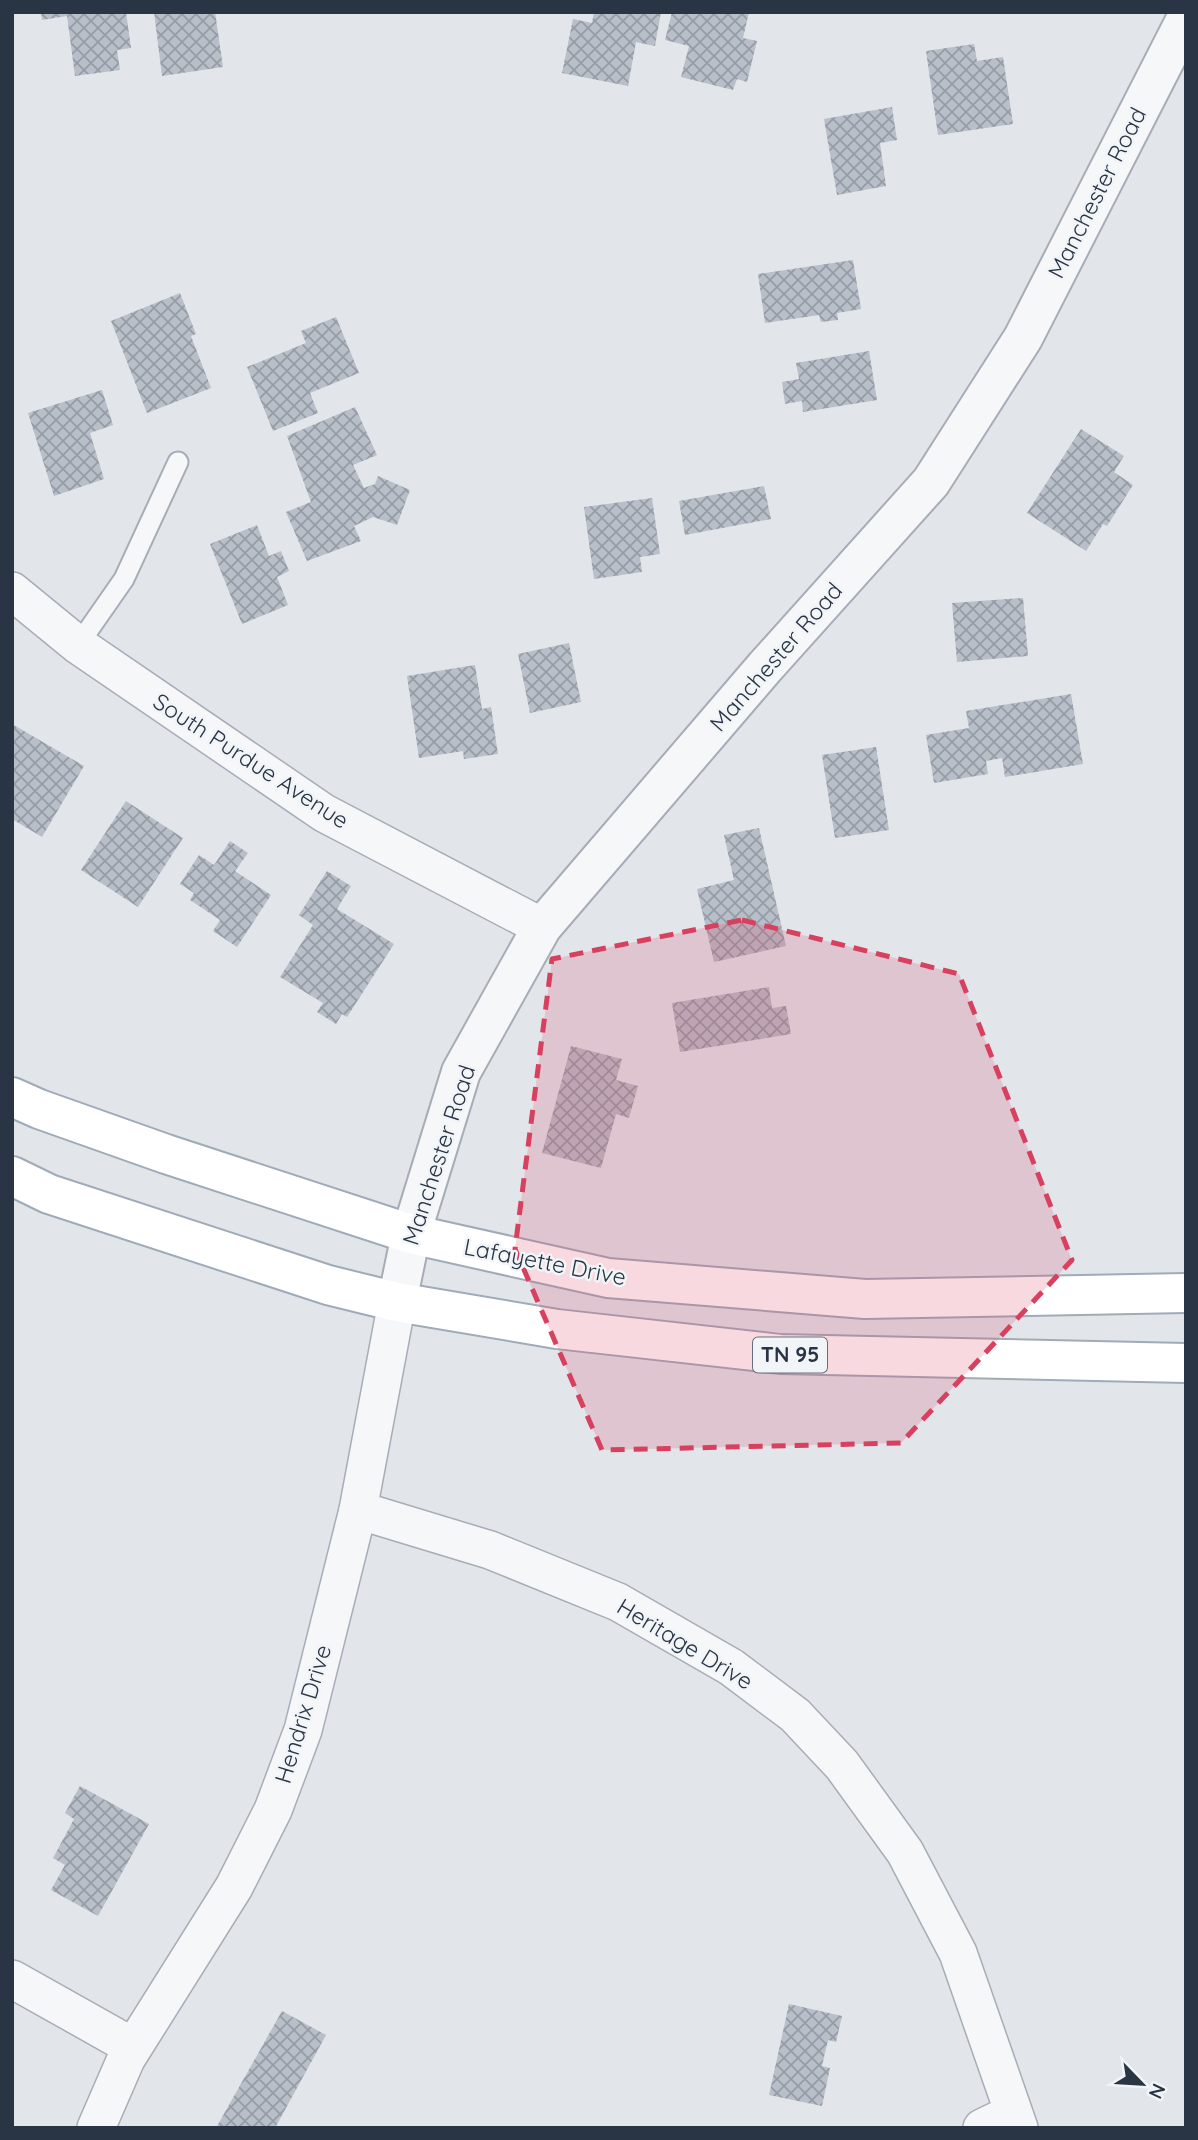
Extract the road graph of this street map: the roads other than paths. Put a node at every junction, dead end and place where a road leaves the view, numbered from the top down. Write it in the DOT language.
graph roads {
  1 [pos="1186,19"];
  2 [pos="178,462"];
  3 [pos="12,591"];
  4 [pos="78,645"];
  5 [pos="542,927"];
  6 [pos="12,1097"];
  7 [pos="12,1176"];
  8 [pos="411,1234"];
  9 [pos="1186,1293"];
  10 [pos="397,1302"];
  11 [pos="1186,1363"];
  12 [pos="358,1510"];
  13 [pos="12,1979"];
  14 [pos="133,2048"];
  15 [pos="1005,2123"];
  16 [pos="96,2128"];
  1 -- 5 [label="street, Manchester Road"];
  2 -- 4 [label="lane"];
  3 -- 4 [label="street, South Purdue Avenue"];
  4 -- 5 [label="street, South Purdue Avenue"];
  5 -- 8 [label="street, Manchester Road"];
  6 -- 8 [label="main road, Lafayette Drive"];
  7 -- 10 [label="main road"];
  8 -- 9 [label="main road, Lafayette Drive"];
  8 -- 10 [label="street, Manchester Road"];
  10 -- 11 [label="main road, TN 95"];
  10 -- 12 [label="street, Hendrix Drive"];
  12 -- 14 [label="street, Hendrix Drive"];
  12 -- 15 [label="street, Heritage Drive"];
  13 -- 14 [label="street"];
  14 -- 16 [label="street, Hendrix Drive"];
}
